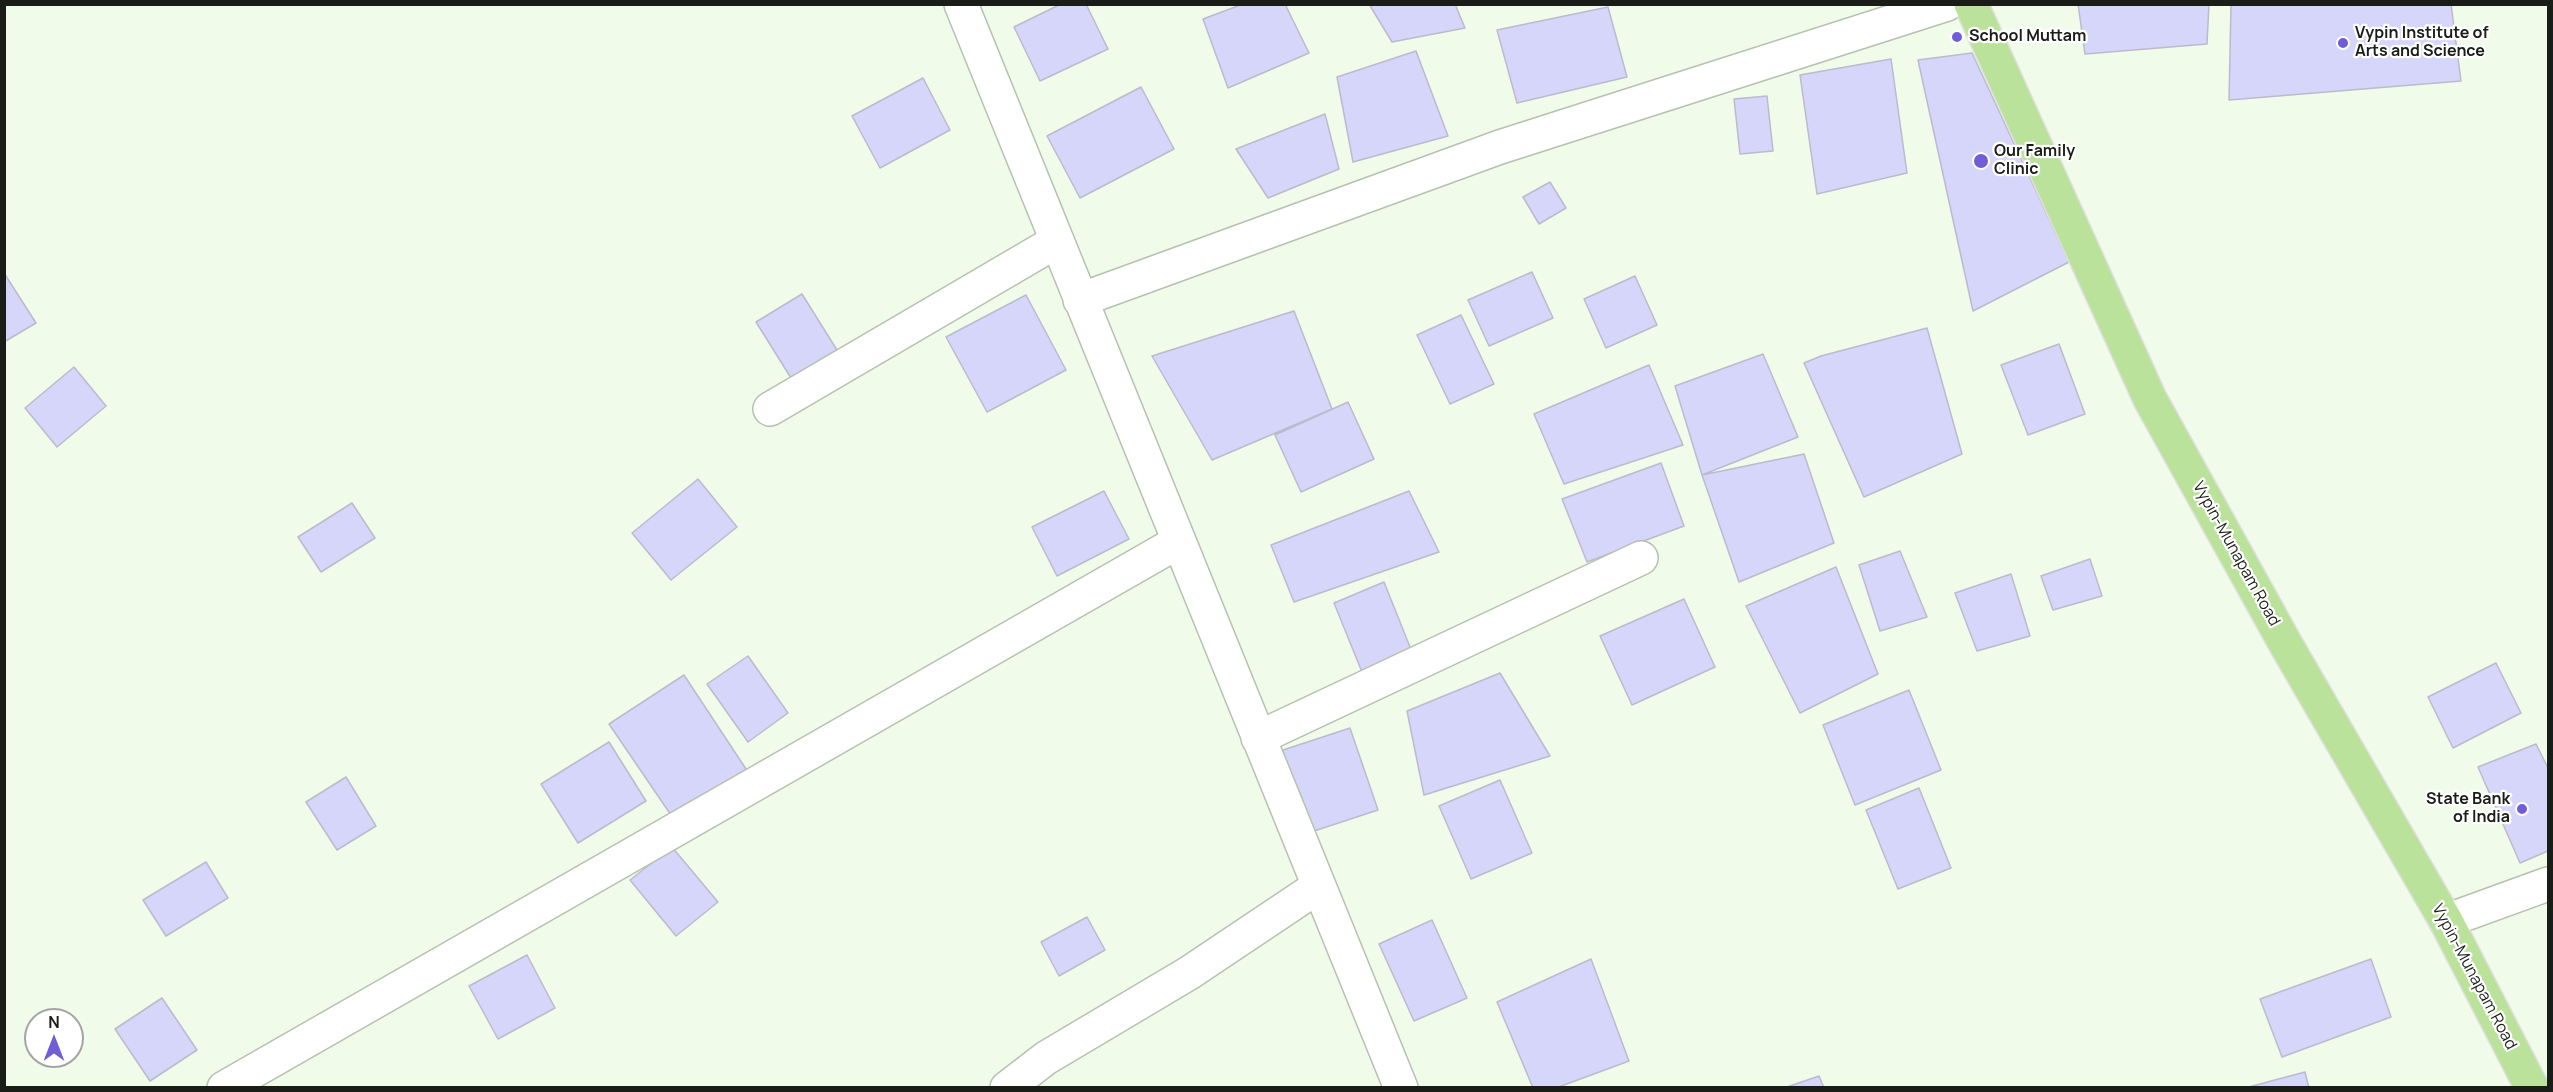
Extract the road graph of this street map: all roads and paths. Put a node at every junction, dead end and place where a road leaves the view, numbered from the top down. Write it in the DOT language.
graph roads {
  1 [pos="961,4"];
  2 [pos="1947,4"];
  3 [pos="1971,4"];
  4 [pos="1057,241"];
  5 [pos="1080,300"];
  6 [pos="770,409"];
  7 [pos="1178,542"];
  8 [pos="1641,558"];
  9 [pos="1258,738"];
  10 [pos="2548,884"];
  11 [pos="1318,886"];
  12 [pos="2446,921"];
  13 [pos="230,1086"];
  14 [pos="1007,1088"];
  15 [pos="1401,1088"];
  16 [pos="2532,1088"];
  1 -- 4 [label="street"];
  2 -- 5 [label="street"];
  3 -- 12 [label="main road, Vypin-Munapam Road"];
  4 -- 5 [label="street"];
  4 -- 6 [label="street"];
  5 -- 7 [label="street"];
  7 -- 9 [label="street"];
  7 -- 13 [label="street"];
  8 -- 9 [label="street"];
  9 -- 11 [label="street"];
  10 -- 12 [label="street"];
  11 -- 14 [label="street"];
  11 -- 15 [label="street"];
  12 -- 16 [label="main road, Vypin-Munapam Road"];
}
